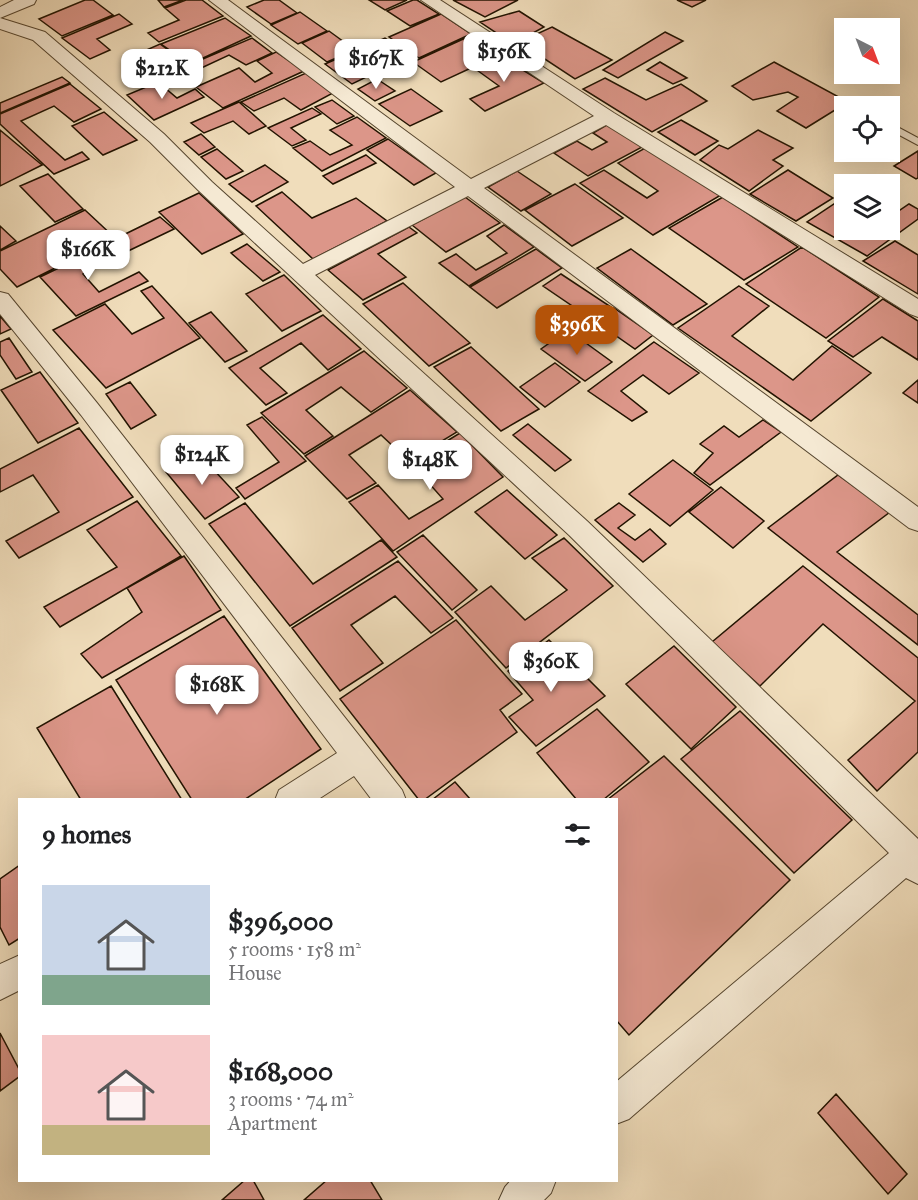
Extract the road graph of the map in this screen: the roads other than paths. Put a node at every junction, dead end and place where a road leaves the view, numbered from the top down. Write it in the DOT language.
graph roads {
  1 [pos="28,0"];
  2 [pos="217,0"];
  3 [pos="429,0"];
  4 [pos="0,13"];
  5 [pos="0,23"];
  6 [pos="607,117"];
  7 [pos="900,132"];
  8 [pos="918,142"];
  9 [pos="469,187"];
  10 [pos="302,273"];
  11 [pos="0,299"];
  12 [pos="918,309"];
  13 [pos="918,521"];
  14 [pos="357,757"];
  15 [pos="293,798"];
  16 [pos="389,798"];
  17 [pos="916,860"];
  18 [pos="18,972"];
  19 [pos="0,983"];
  20 [pos="621,1092"];
  21 [pos="536,1182"];
  22 [pos="518,1200"];
  1 -- 4 [label="street"];
  2 -- 9 [label="street"];
  3 -- 6 [label="street"];
  5 -- 10 [label="street"];
  6 -- 9 [label="street"];
  6 -- 12 [label="street"];
  7 -- 8 [label="lane"];
  9 -- 10 [label="street"];
  9 -- 13 [label="street"];
  10 -- 17 [label="street"];
  11 -- 14 [label="street"];
  14 -- 15 [label="street"];
  14 -- 16 [label="street"];
  17 -- 20 [label="street"];
  18 -- 19 [label="street"];
  21 -- 22 [label="street"];
}
